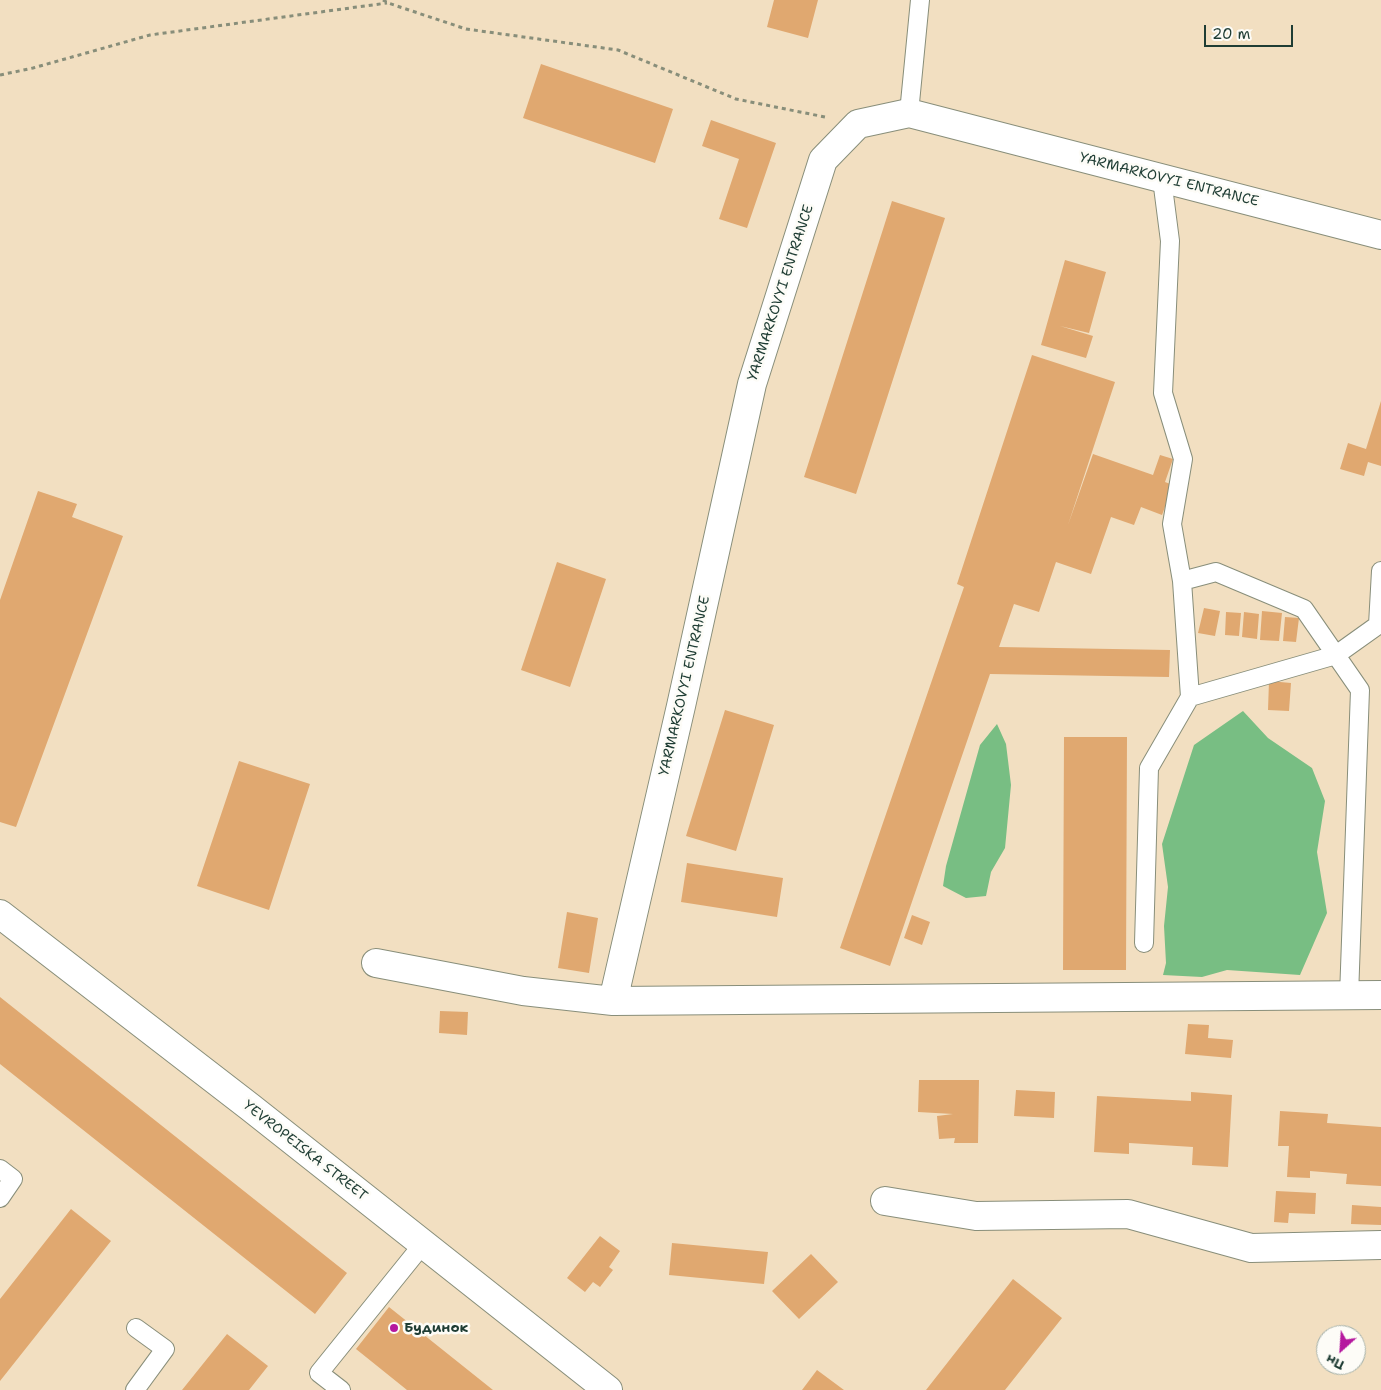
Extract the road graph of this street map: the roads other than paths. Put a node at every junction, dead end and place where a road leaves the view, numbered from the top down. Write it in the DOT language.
graph roads {
  1 [pos="920,0"];
  2 [pos="909,113"];
  3 [pos="1162,179"];
  4 [pos="1381,235"];
  5 [pos="1381,571"];
  6 [pos="1182,581"];
  7 [pos="1336,656"];
  8 [pos="1190,697"];
  9 [pos="0,914"];
  10 [pos="1144,943"];
  11 [pos="376,963"];
  12 [pos="1381,995"];
  13 [pos="1349,996"];
  14 [pos="613,1002"];
  15 [pos="0,1169"];
  16 [pos="0,1198"];
  17 [pos="885,1201"];
  18 [pos="422,1244"];
  19 [pos="1381,1245"];
  20 [pos="136,1328"];
  21 [pos="135,1390"];
  22 [pos="340,1390"];
  23 [pos="608,1390"];
  1 -- 2 [label="lane"];
  2 -- 3 [label="street, YARMARKOVYI ENTRANCE"];
  2 -- 14 [label="street, YARMARKOVYI ENTRANCE"];
  3 -- 4 [label="street, YARMARKOVYI ENTRANCE"];
  3 -- 6 [label="lane"];
  5 -- 7 [label="lane"];
  6 -- 7 [label="lane"];
  6 -- 8 [label="lane"];
  7 -- 8 [label="lane"];
  7 -- 13 [label="lane"];
  8 -- 10 [label="lane"];
  9 -- 18 [label="street, YEVROPEISKA STREET"];
  11 -- 14 [label="street"];
  12 -- 13 [label="street"];
  13 -- 14 [label="street"];
  15 -- 16 [label="lane"];
  17 -- 19 [label="street"];
  18 -- 22 [label="lane"];
  18 -- 23 [label="street, YEVROPEISKA STREET"];
  20 -- 21 [label="lane"];
}
